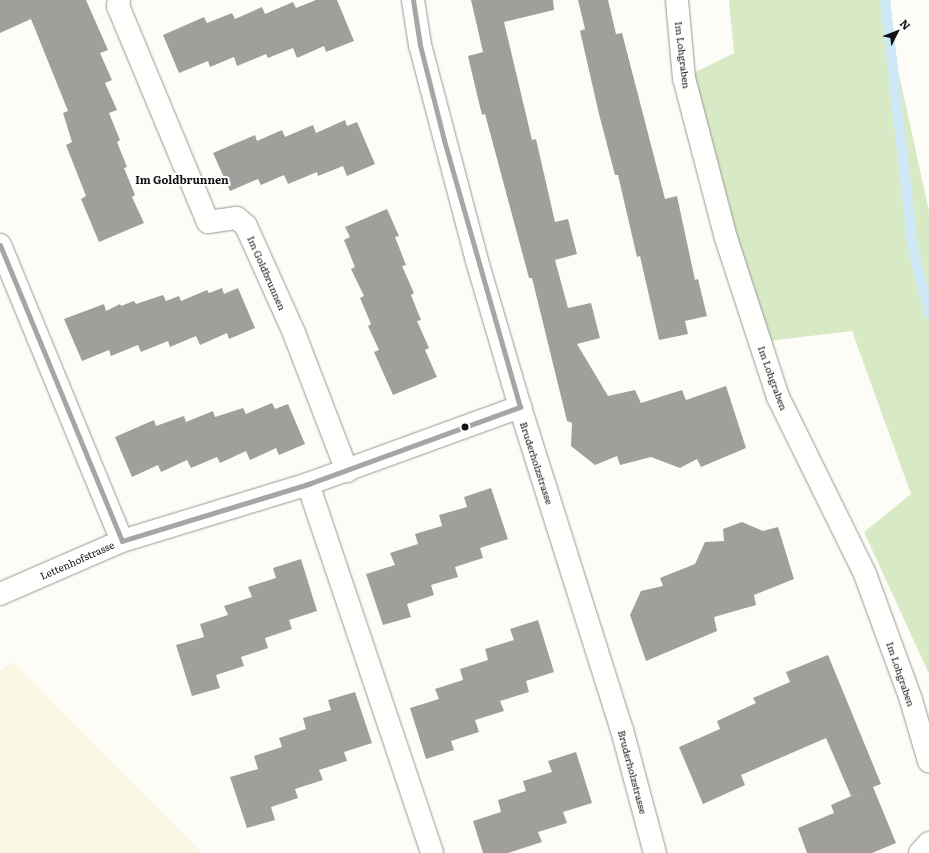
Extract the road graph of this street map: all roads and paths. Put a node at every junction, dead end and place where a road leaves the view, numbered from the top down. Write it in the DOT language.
graph roads {
  1 [pos="119,0"];
  2 [pos="413,0"];
  3 [pos="677,0"];
  4 [pos="0,246"];
  5 [pos="520,407"];
  6 [pos="347,471"];
  7 [pos="308,484"];
  8 [pos="122,541"];
  9 [pos="0,594"];
  10 [pos="929,761"];
  11 [pos="929,843"];
  12 [pos="432,853"];
  13 [pos="655,853"];
  14 [pos="920,853"];
  1 -- 6 [label="street, Im Goldbrunnen"];
  2 -- 5 [label="street, Bruderholzstrasse"];
  3 -- 10 [label="street, Im Lohgraben"];
  4 -- 8 [label="street"];
  5 -- 6 [label="street, Lettenhofstrasse"];
  5 -- 13 [label="street, Bruderholzstrasse"];
  6 -- 7 [label="street, Lettenhofstrasse"];
  7 -- 8 [label="street, Lettenhofstrasse"];
  7 -- 12 [label="street"];
  8 -- 9 [label="street, Lettenhofstrasse"];
  11 -- 14 [label="street"];
}
